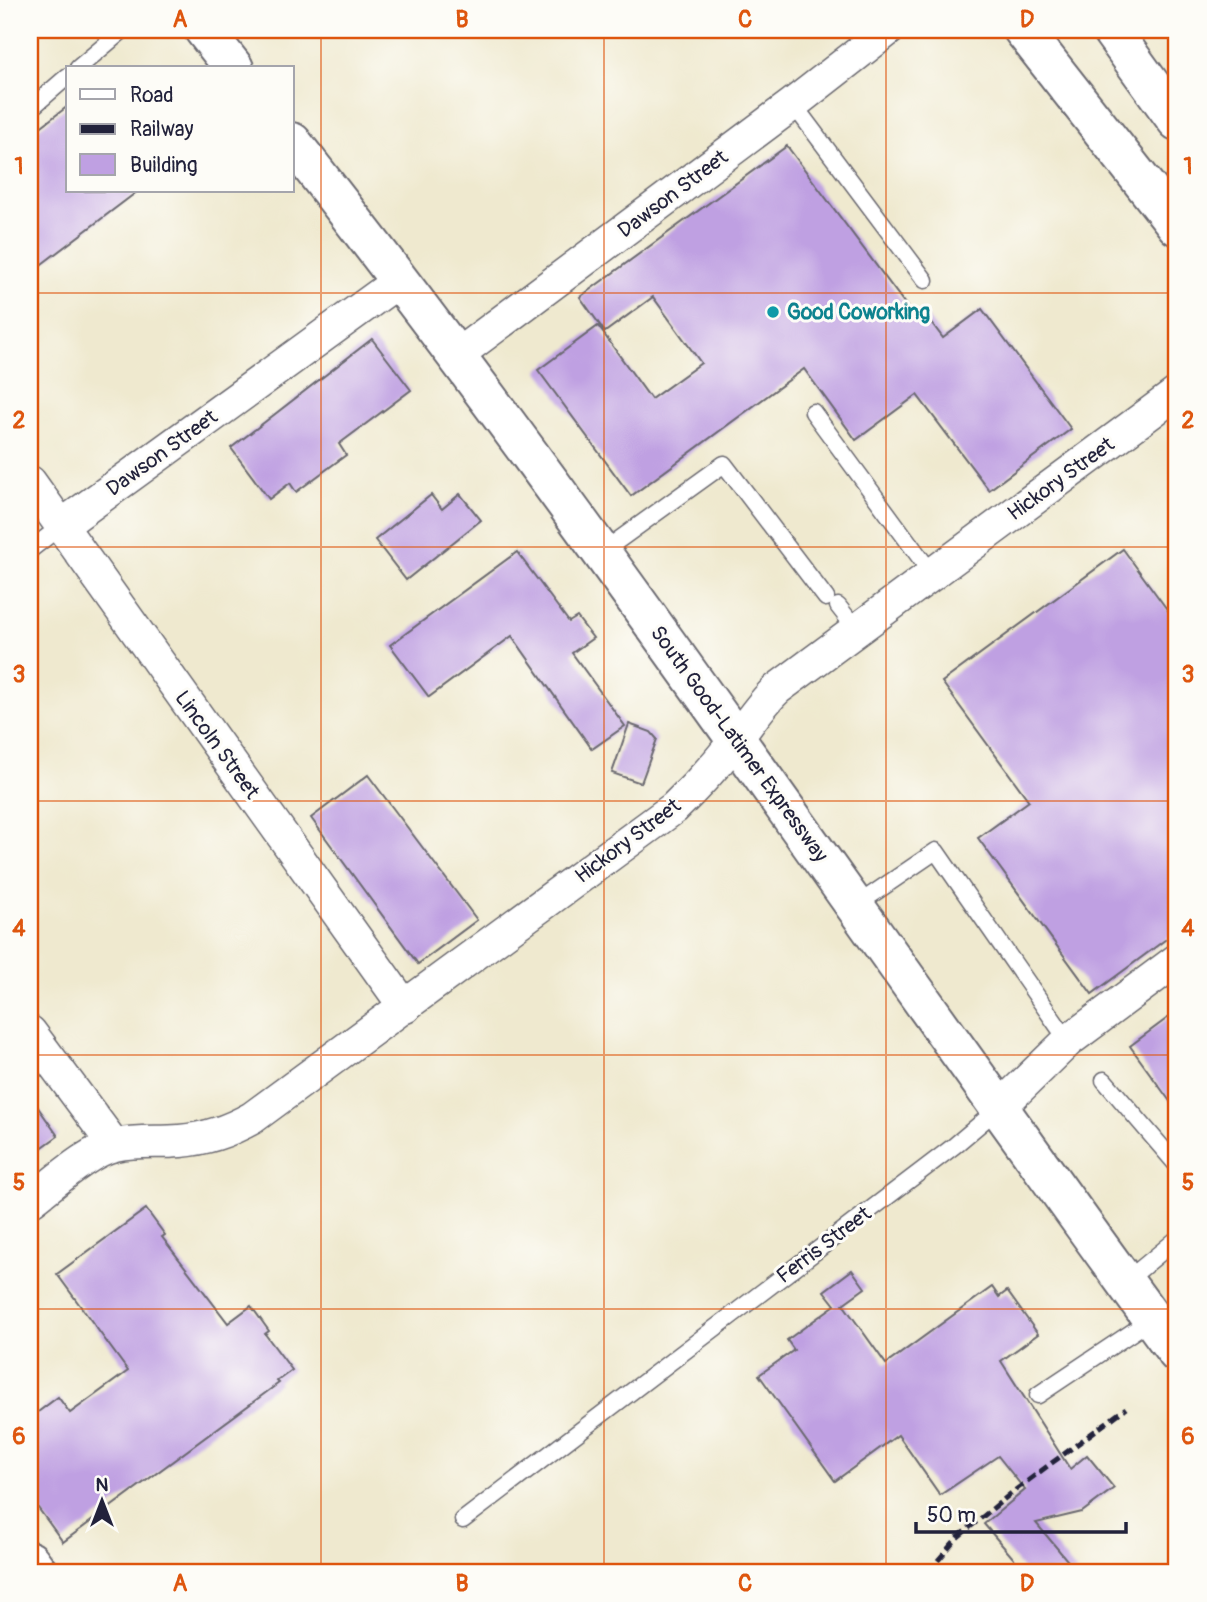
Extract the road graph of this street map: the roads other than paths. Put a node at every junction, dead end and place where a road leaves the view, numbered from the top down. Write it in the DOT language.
graph roads {
  1 [pos="123,30"];
  2 [pos="204,30"];
  3 [pos="888,30"];
  4 [pos="1023,30"];
  5 [pos="1111,30"];
  6 [pos="80,66"];
  7 [pos="232,66"];
  8 [pos="66,78"];
  9 [pos="793,104"];
  10 [pos="30,109"];
  11 [pos="1177,121"];
  12 [pos="294,145"];
  13 [pos="1177,226"];
  14 [pos="400,280"];
  15 [pos="925,280"];
  16 [pos="457,355"];
  17 [pos="1177,393"];
  18 [pos="813,412"];
  19 [pos="30,482"];
  20 [pos="61,526"];
  21 [pos="30,550"];
  22 [pos="602,552"];
  23 [pos="932,574"];
  24 [pos="840,611"];
  25 [pos="736,740"];
  26 [pos="855,906"];
  27 [pos="1177,960"];
  28 [pos="405,1007"];
  29 [pos="30,1032"];
  30 [pos="1068,1041"];
  31 [pos="1104,1080"];
  32 [pos="999,1108"];
  33 [pos="114,1145"];
  34 [pos="1177,1165"];
  35 [pos="30,1202"];
  36 [pos="1177,1239"];
  37 [pos="1125,1282"];
  38 [pos="1152,1319"];
  39 [pos="1177,1353"];
  40 [pos="1038,1395"];
  41 [pos="463,1520"];
  42 [pos="30,1561"];
  43 [pos="38,1572"];
  1 -- 6 [label="lane"];
  2 -- 7 [label="main road"];
  3 -- 9 [label="street, Dawson Street"];
  4 -- 13 [label="main road"];
  5 -- 11 [label="main road"];
  8 -- 10 [label="lane"];
  9 -- 15 [label="lane"];
  9 -- 16 [label="street, Dawson Street"];
  12 -- 14 [label="main road, South Good-Latimer Expressway"];
  14 -- 16 [label="main road, South Good-Latimer Expressway"];
  14 -- 20 [label="street, Dawson Street"];
  16 -- 22 [label="main road, South Good-Latimer Expressway"];
  17 -- 23 [label="street, Hickory Street"];
  18 -- 23 [label="lane"];
  19 -- 20 [label="street, Lincoln Street"];
  20 -- 21 [label="lane"];
  20 -- 28 [label="street, Lincoln Street"];
  22 -- 24 [label="lane"];
  22 -- 25 [label="main road, South Good-Latimer Expressway"];
  23 -- 24 [label="street, Hickory Street"];
  24 -- 25 [label="street, Hickory Street"];
  25 -- 26 [label="main road, South Good-Latimer Expressway"];
  25 -- 28 [label="street, Hickory Street"];
  26 -- 30 [label="lane"];
  26 -- 32 [label="main road, South Good-Latimer Expressway"];
  27 -- 30 [label="street, Ferris Street"];
  28 -- 33 [label="street, Hickory Street"];
  29 -- 33 [label="street"];
  30 -- 32 [label="street, Ferris Street"];
  31 -- 34 [label="lane"];
  32 -- 37 [label="main road, South Good-Latimer Expressway"];
  32 -- 41 [label="lane, Ferris Street"];
  33 -- 35 [label="street, Hickory Street"];
  36 -- 37 [label="lane"];
  37 -- 38 [label="main road, South Good-Latimer Expressway"];
  38 -- 39 [label="main road, South Good-Latimer Expressway"];
  38 -- 40 [label="lane"];
  42 -- 43 [label="main road"];
}
